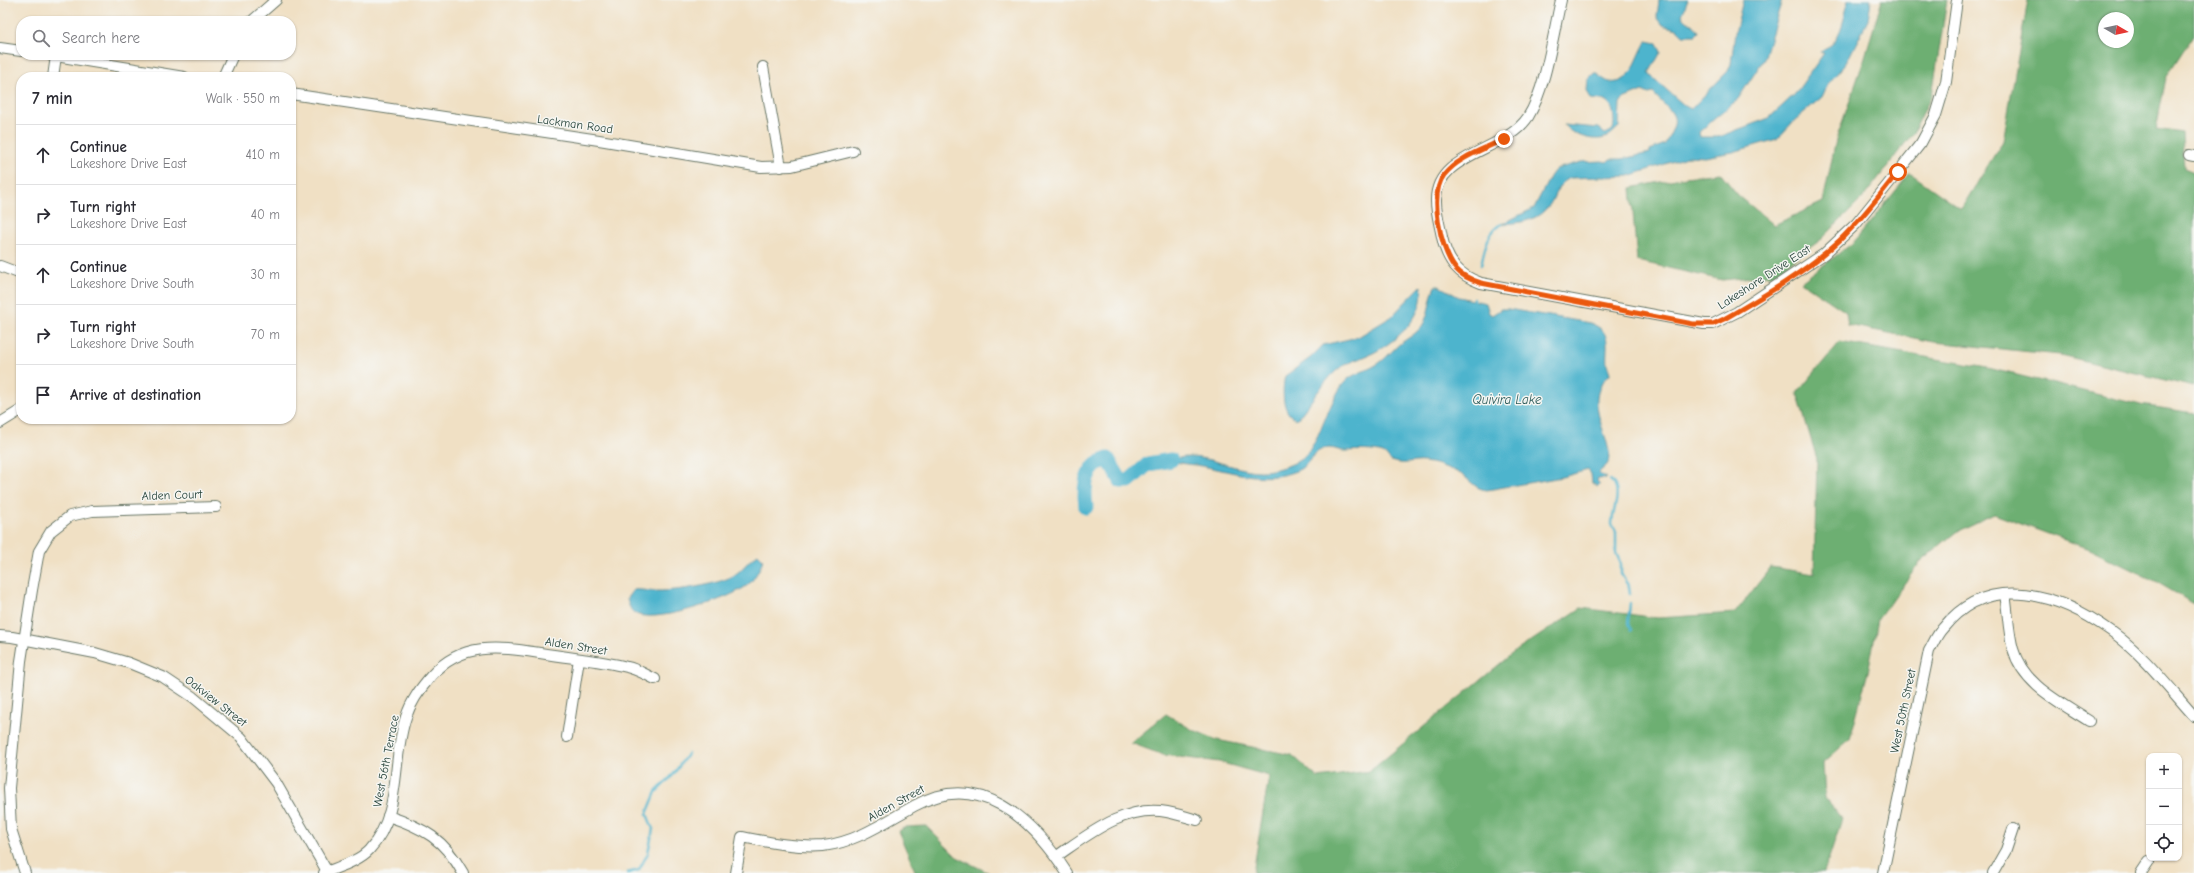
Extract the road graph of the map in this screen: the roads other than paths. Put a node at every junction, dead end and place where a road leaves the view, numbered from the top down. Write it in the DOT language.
graph roads {
  1 [pos="276,0"];
  2 [pos="1561,0"];
  3 [pos="1957,0"];
  4 [pos="258,16"];
  5 [pos="0,48"];
  6 [pos="16,50"];
  7 [pos="53,60"];
  8 [pos="78,60"];
  9 [pos="231,60"];
  10 [pos="763,67"];
  11 [pos="53,72"];
  12 [pos="153,72"];
  13 [pos="225,72"];
  14 [pos="296,95"];
  15 [pos="853,151"];
  16 [pos="781,167"];
  17 [pos="0,266"];
  18 [pos="16,272"];
  19 [pos="16,413"];
  20 [pos="0,423"];
  21 [pos="216,507"];
  22 [pos="2005,594"];
  23 [pos="0,636"];
  24 [pos="24,639"];
  25 [pos="491,649"];
  26 [pos="579,659"];
  27 [pos="655,679"];
  28 [pos="2194,716"];
  29 [pos="2089,721"];
  30 [pos="567,737"];
  31 [pos="388,816"];
  32 [pos="1197,820"];
  33 [pos="2013,829"];
  34 [pos="1056,856"];
  35 [pos="2149,862"];
  36 [pos="327,872"];
  37 [pos="24,873"];
  38 [pos="463,873"];
  39 [pos="736,873"];
  40 [pos="1067,873"];
  41 [pos="1883,873"];
  42 [pos="1993,873"];
  43 [pos="2141,873"];
  1 -- 4 [label="street"];
  2 -- 3 [label="street, Lakeshore Drive East"];
  5 -- 6 [label="street"];
  7 -- 11 [label="street"];
  8 -- 12 [label="street"];
  9 -- 13 [label="street"];
  10 -- 16 [label="street"];
  14 -- 16 [label="street, Lackman Road"];
  15 -- 16 [label="street, Lackman Road"];
  17 -- 18 [label="street"];
  19 -- 20 [label="street"];
  21 -- 24 [label="street, Alden Court"];
  22 -- 28 [label="street, West 50th Street"];
  22 -- 29 [label="street"];
  22 -- 41 [label="street, West 50th Street"];
  23 -- 24 [label="street, Oakview Street"];
  24 -- 36 [label="street, Oakview Street"];
  24 -- 37 [label="street, Alden Court"];
  25 -- 26 [label="street, Alden Street"];
  25 -- 31 [label="street, West 56th Terrace"];
  26 -- 27 [label="street, Alden Street"];
  26 -- 30 [label="street"];
  31 -- 36 [label="street, West 56th Terrace"];
  31 -- 38 [label="street"];
  32 -- 34 [label="street"];
  33 -- 42 [label="street"];
  34 -- 39 [label="street, Alden Street"];
  34 -- 40 [label="street, Alden Street"];
  35 -- 43 [label="street"];
}
